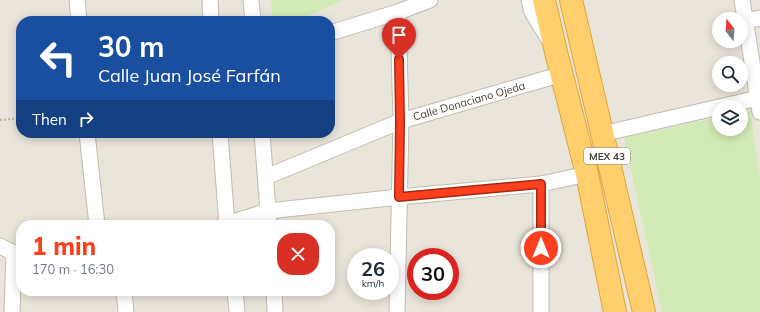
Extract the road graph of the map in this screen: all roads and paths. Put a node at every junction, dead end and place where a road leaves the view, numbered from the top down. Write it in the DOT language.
graph roads {
  1 [pos="77,0"];
  2 [pos="210,0"];
  3 [pos="251,0"];
  4 [pos="430,0"];
  5 [pos="529,0"];
  6 [pos="544,0"];
  7 [pos="570,0"];
  8 [pos="742,0"];
  9 [pos="398,12"];
  10 [pos="744,12"];
  11 [pos="78,16"];
  12 [pos="211,16"];
  13 [pos="252,16"];
  14 [pos="760,18"];
  15 [pos="748,20"];
  16 [pos="335,31"];
  17 [pos="748,39"];
  18 [pos="556,52"];
  19 [pos="562,74"];
  20 [pos="759,105"];
  21 [pos="748,106"];
  22 [pos="712,109"];
  23 [pos="16,118"];
  24 [pos="0,120"];
  25 [pos="400,121"];
  26 [pos="602,134"];
  27 [pos="88,138"];
  28 [pos="220,138"];
  29 [pos="262,138"];
  30 [pos="587,174"];
  31 [pos="266,177"];
  32 [pos="541,184"];
  33 [pos="399,197"];
  34 [pos="269,218"];
  35 [pos="96,220"];
  36 [pos="226,220"];
  37 [pos="257,220"];
  38 [pos="7,247"];
  39 [pos="124,296"];
  40 [pos="235,296"];
  41 [pos="274,296"];
  42 [pos="12,312"];
  43 [pos="126,312"];
  44 [pos="237,312"];
  45 [pos="275,312"];
  46 [pos="397,312"];
  47 [pos="540,312"];
  48 [pos="615,312"];
  49 [pos="644,312"];
  1 -- 11 [label="street"];
  2 -- 12 [label="street"];
  3 -- 13 [label="street"];
  4 -- 9 [label="street"];
  5 -- 18 [label="street"];
  6 -- 18 [label="highway, MEX 43"];
  7 -- 26 [label="highway, MEX 43"];
  8 -- 10 [label="street"];
  9 -- 16 [label="street"];
  9 -- 25 [label="street"];
  14 -- 15 [label="street"];
  17 -- 20 [label="street"];
  18 -- 19 [label="highway, MEX 43"];
  19 -- 25 [label="street, Calle Donaciano Ojeda"];
  19 -- 30 [label="highway, MEX 43"];
  20 -- 21 [label="street"];
  22 -- 26 [label="street"];
  23 -- 24 [label="path"];
  25 -- 31 [label="street, Calle Donaciano Ojeda"];
  25 -- 33 [label="street"];
  26 -- 49 [label="highway, MEX 43"];
  27 -- 35 [label="street"];
  28 -- 36 [label="street"];
  29 -- 31 [label="street"];
  30 -- 32 [label="street"];
  30 -- 48 [label="highway, MEX 43"];
  31 -- 34 [label="street"];
  32 -- 33 [label="street"];
  32 -- 47 [label="street"];
  33 -- 34 [label="street"];
  33 -- 46 [label="street"];
  34 -- 37 [label="street"];
  38 -- 42 [label="street"];
  39 -- 43 [label="street"];
  40 -- 44 [label="street"];
  41 -- 45 [label="street"];
}
